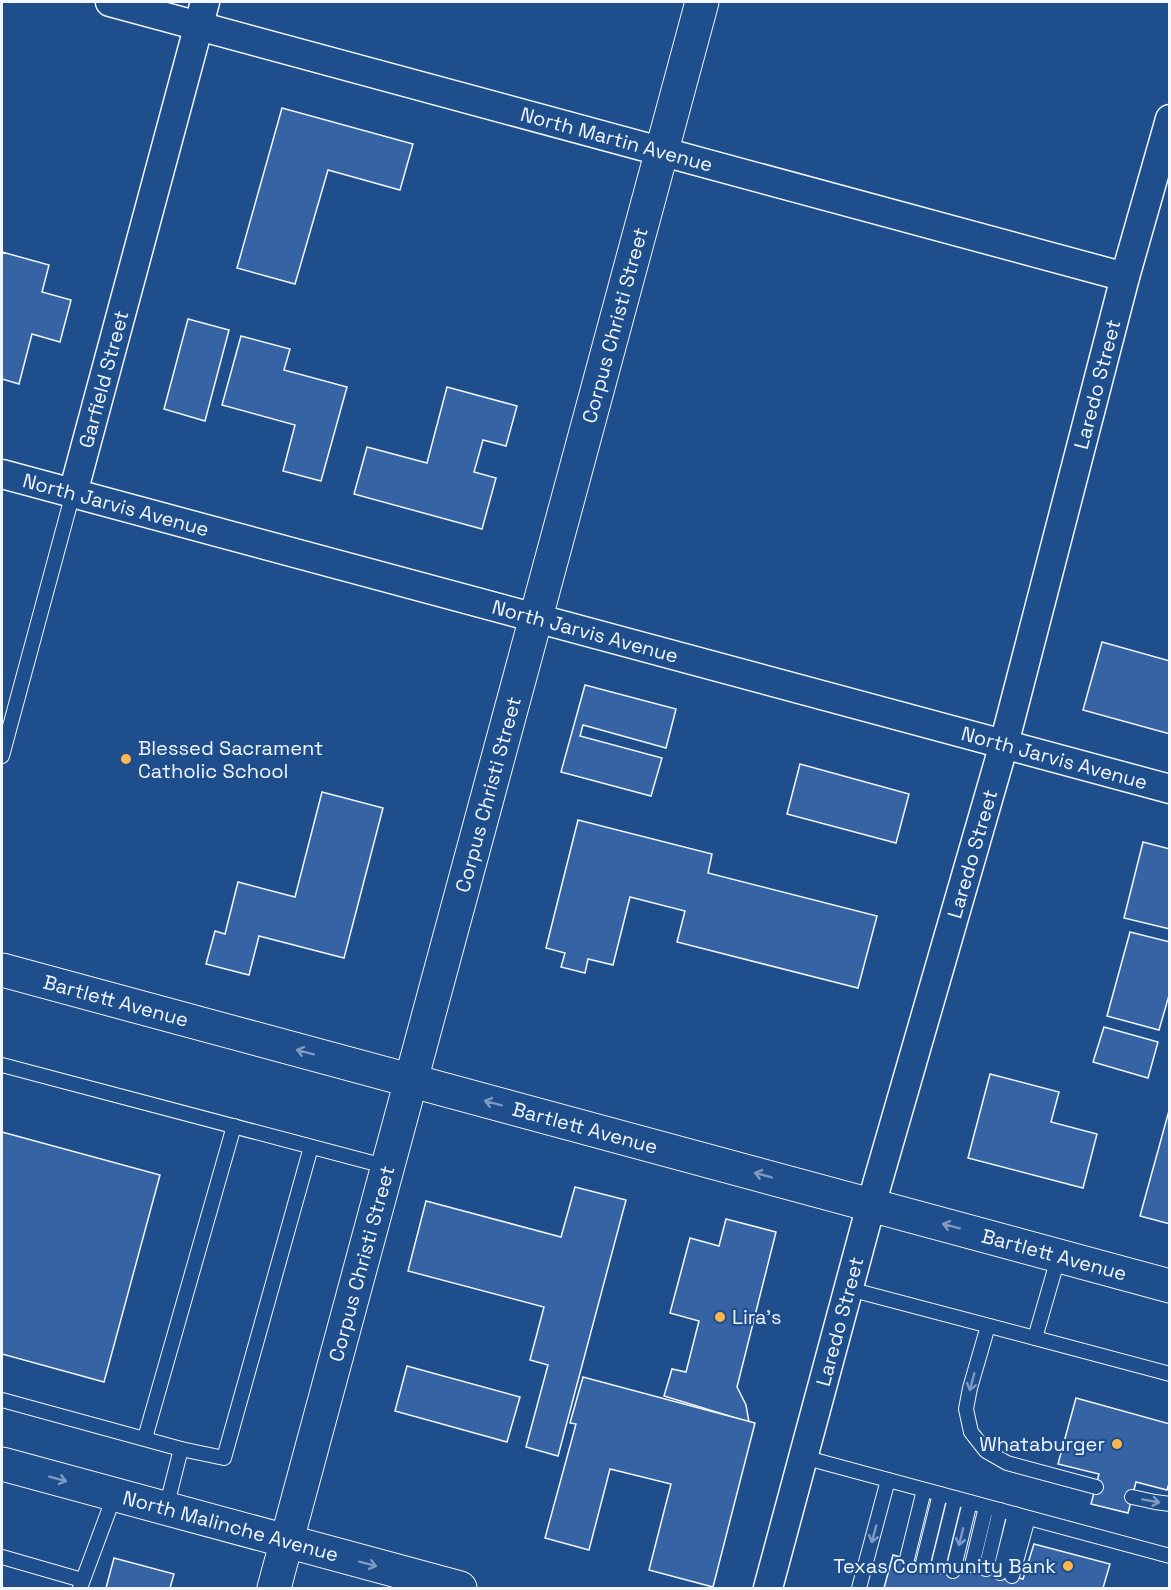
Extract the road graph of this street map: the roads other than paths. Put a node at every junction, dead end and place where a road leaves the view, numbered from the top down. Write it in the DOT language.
graph roads {
  1 [pos="110,2"];
  2 [pos="702,2"];
  3 [pos="202,14"];
  4 [pos="1170,119"];
  5 [pos="662,151"];
  6 [pos="1125,277"];
  7 [pos="2,474"];
  8 [pos="73,493"];
  9 [pos="536,618"];
  10 [pos="1004,744"];
  11 [pos="2,756"];
  12 [pos="1170,789"];
  13 [pos="2,970"];
  14 [pos="2,1065"];
  15 [pos="411,1080"];
  16 [pos="234,1126"];
  17 [pos="311,1147"];
  18 [pos="388,1167"];
  19 [pos="871,1204"];
  20 [pos="1059,1255"];
  21 [pos="1170,1286"];
  22 [pos="849,1289"];
  23 [pos="988,1326"];
  24 [pos="1035,1338"];
  25 [pos="1170,1374"];
  26 [pos="2,1400"];
  27 [pos="145,1438"];
  28 [pos="181,1449"];
  29 [pos="803,1457"];
  30 [pos="2,1464"];
  31 [pos="888,1480"];
  32 [pos="1096,1488"];
  33 [pos="924,1490"];
  34 [pos="115,1494"];
  35 [pos="940,1494"];
  36 [pos="1132,1497"];
  37 [pos="955,1498"];
  38 [pos="970,1502"];
  39 [pos="1170,1504"];
  40 [pos="986,1507"];
  41 [pos="166,1508"];
  42 [pos="1000,1510"];
  43 [pos="1022,1516"];
  44 [pos="287,1542"];
  45 [pos="1170,1556"];
  46 [pos="2,1557"];
  47 [pos="907,1559"];
  48 [pos="923,1563"];
  49 [pos="972,1565"];
  50 [pos="938,1567"];
  51 [pos="986,1569"];
  52 [pos="953,1571"];
  53 [pos="1006,1575"];
  54 [pos="81,1584"];
  55 [pos="274,1588"];
  56 [pos="460,1588"];
  57 [pos="768,1588"];
  58 [pos="859,1588"];
  1 -- 3 [label="street, North Martin Avenue"];
  2 -- 5 [label="main road, Corpus Christi Street"];
  3 -- 5 [label="street, North Martin Avenue"];
  3 -- 8 [label="street, Garfield Street"];
  4 -- 6 [label="street, Laredo Street"];
  5 -- 6 [label="street, North Martin Avenue"];
  5 -- 9 [label="main road, Corpus Christi Street"];
  6 -- 10 [label="street, Laredo Street"];
  7 -- 8 [label="street, North Jarvis Avenue"];
  8 -- 9 [label="street, North Jarvis Avenue"];
  8 -- 11 [label="lane, Garfield Street"];
  9 -- 10 [label="street, North Jarvis Avenue"];
  9 -- 15 [label="main road, Corpus Christi Street"];
  10 -- 12 [label="street, North Jarvis Avenue"];
  10 -- 19 [label="street, Laredo Street"];
  15 -- 13 [label="main road, Bartlett Avenue, one-way"];
  14 -- 16 [label="lane"];
  15 -- 18 [label="main road, Corpus Christi Street"];
  19 -- 15 [label="main road, Bartlett Avenue, one-way"];
  16 -- 17 [label="lane"];
  16 -- 27 [label="lane"];
  17 -- 18 [label="lane"];
  17 -- 28 [label="lane"];
  18 -- 44 [label="main road, Corpus Christi Street"];
  20 -- 19 [label="main road, Bartlett Avenue, one-way"];
  19 -- 22 [label="street, Laredo Street"];
  20 -- 21 [label="main road, Bartlett Avenue"];
  20 -- 24 [label="lane"];
  22 -- 23 [label="lane"];
  22 -- 29 [label="street, Laredo Street"];
  23 -- 24 [label="lane"];
  23 -- 32 [label="lane, one-way"];
  24 -- 25 [label="lane"];
  26 -- 27 [label="lane"];
  27 -- 28 [label="lane"];
  28 -- 41 [label="lane"];
  29 -- 31 [label="lane"];
  29 -- 57 [label="street, Laredo Street"];
  30 -- 34 [label="main road, North Malinche Avenue, one-way"];
  31 -- 33 [label="lane"];
  31 -- 58 [label="lane, one-way"];
  33 -- 35 [label="lane"];
  33 -- 47 [label="lane"];
  34 -- 41 [label="main road, North Malinche Avenue"];
  34 -- 54 [label="lane"];
  35 -- 37 [label="lane"];
  35 -- 48 [label="lane"];
  36 -- 39 [label="lane, one-way"];
  37 -- 38 [label="lane"];
  37 -- 50 [label="lane"];
  38 -- 40 [label="lane"];
  38 -- 52 [label="lane, one-way"];
  40 -- 42 [label="lane"];
  40 -- 49 [label="lane"];
  41 -- 44 [label="main road, North Malinche Avenue"];
  42 -- 43 [label="lane"];
  42 -- 51 [label="lane"];
  43 -- 45 [label="lane"];
  43 -- 53 [label="lane"];
  44 -- 55 [label="main road, Corpus Christi Street"];
  44 -- 56 [label="main road, North Malinche Avenue, one-way"];
  46 -- 54 [label="lane"];
}
